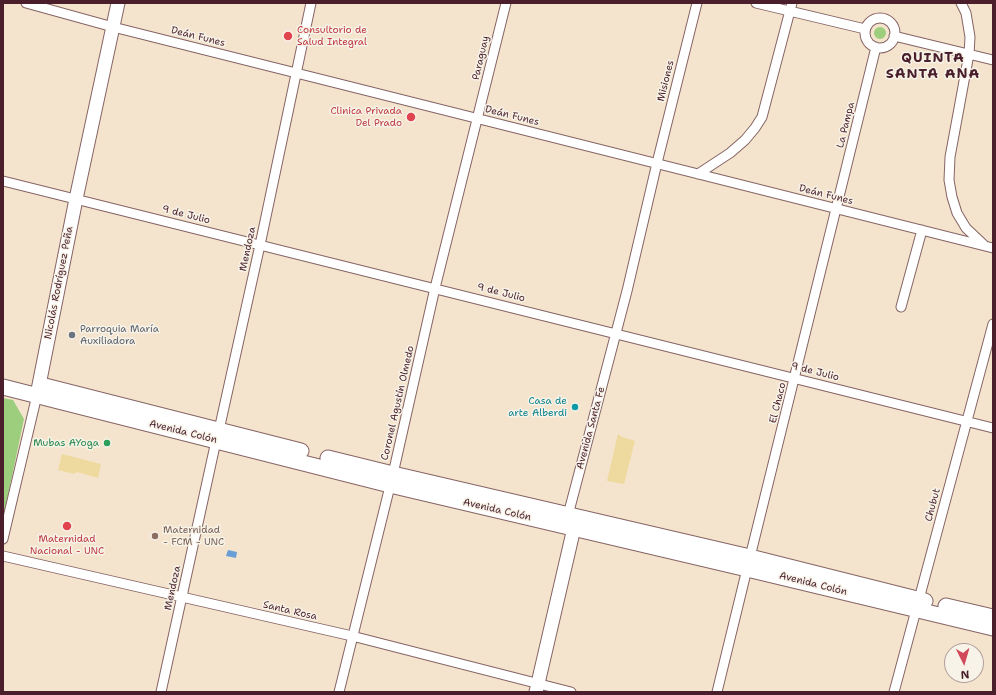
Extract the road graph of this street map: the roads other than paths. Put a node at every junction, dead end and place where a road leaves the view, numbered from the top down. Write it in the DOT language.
graph roads {
  1 [pos="26,3"];
  2 [pos="118,3"];
  3 [pos="311,3"];
  4 [pos="506,3"];
  5 [pos="697,3"];
  6 [pos="756,3"];
  7 [pos="961,3"];
  8 [pos="791,7"];
  9 [pos="113,27"];
  10 [pos="865,29"];
  11 [pos="894,36"];
  12 [pos="876,47"];
  13 [pos="969,54"];
  14 [pos="993,60"];
  15 [pos="296,73"];
  16 [pos="478,118"];
  17 [pos="657,163"];
  18 [pos="698,174"];
  19 [pos="3,181"];
  20 [pos="76,198"];
  21 [pos="836,208"];
  22 [pos="922,230"];
  23 [pos="260,244"];
  24 [pos="989,247"];
  25 [pos="435,288"];
  26 [pos="902,307"];
  27 [pos="993,324"];
  28 [pos="616,334"];
  29 [pos="3,377"];
  30 [pos="795,378"];
  31 [pos="3,387"];
  32 [pos="38,390"];
  33 [pos="967,421"];
  34 [pos="993,428"];
  35 [pos="217,435"];
  36 [pos="391,479"];
  37 [pos="571,521"];
  38 [pos="3,539"];
  39 [pos="3,556"];
  40 [pos="749,563"];
  41 [pos="182,598"];
  42 [pos="918,604"];
  43 [pos="993,617"];
  44 [pos="993,628"];
  45 [pos="352,636"];
  46 [pos="537,688"];
  47 [pos="162,692"];
  48 [pos="339,692"];
  49 [pos="571,692"];
  50 [pos="717,692"];
  51 [pos="894,692"];
  1 -- 9 [label="street, Deán Funes"];
  2 -- 9 [label="street, Nicolás Rodríguez Peña"];
  3 -- 15 [label="street, Mendoza"];
  4 -- 16 [label="street, Paraguay"];
  5 -- 17 [label="street, Misiones"];
  6 -- 8 [label="street"];
  7 -- 13 [label="street"];
  8 -- 10 [label="street"];
  8 -- 18 [label="street"];
  9 -- 15 [label="street, Deán Funes"];
  9 -- 20 [label="street, Nicolás Rodríguez Peña"];
  10 -- 11 [label="street"];
  10 -- 12 [label="street"];
  11 -- 12 [label="street"];
  11 -- 13 [label="street"];
  12 -- 21 [label="street, La Pampa"];
  13 -- 14 [label="street"];
  13 -- 24 [label="street"];
  15 -- 16 [label="street, Deán Funes"];
  15 -- 23 [label="street, Mendoza"];
  16 -- 17 [label="street, Deán Funes"];
  16 -- 25 [label="street, Coronel Agustín Olmedo"];
  17 -- 18 [label="street, Deán Funes"];
  17 -- 28 [label="street, Avenida Santa Fe"];
  18 -- 21 [label="street, Deán Funes"];
  19 -- 20 [label="street, 9 de Julio"];
  20 -- 23 [label="street, 9 de Julio"];
  20 -- 32 [label="street, Nicolás Rodríguez Peña"];
  21 -- 22 [label="street, Deán Funes"];
  21 -- 30 [label="street, El Chaco"];
  22 -- 24 [label="street, Deán Funes"];
  22 -- 26 [label="street"];
  23 -- 25 [label="street, 9 de Julio"];
  23 -- 35 [label="street, Mendoza"];
  25 -- 28 [label="street, 9 de Julio"];
  25 -- 36 [label="street, Coronel Agustín Olmedo"];
  27 -- 33 [label="street, Chubut"];
  28 -- 30 [label="street, 9 de Julio"];
  28 -- 37 [label="street, Avenida Santa Fe"];
  29 -- 32 [label="main road, Avenida Colón"];
  30 -- 33 [label="street, 9 de Julio"];
  30 -- 40 [label="street, El Chaco"];
  31 -- 32 [label="main road, Avenida Colón"];
  32 -- 35 [label="main road, Avenida Colón"];
  32 -- 38 [label="street, Nicolás Rodríguez Peña"];
  33 -- 34 [label="street, 9 de Julio"];
  33 -- 42 [label="street, Chubut"];
  35 -- 36 [label="main road, Avenida Colón"];
  35 -- 41 [label="street, Mendoza"];
  36 -- 37 [label="main road, Avenida Colón"];
  36 -- 45 [label="street, Coronel Agustín Olmedo"];
  37 -- 40 [label="main road, Avenida Colón"];
  37 -- 46 [label="street, Avenida Santa Fe"];
  39 -- 41 [label="street, Santa Rosa"];
  40 -- 42 [label="main road, Avenida Colón"];
  40 -- 50 [label="street, El Chaco"];
  41 -- 45 [label="street, Santa Rosa"];
  41 -- 47 [label="street, Mendoza"];
  42 -- 43 [label="main road, Avenida Colón"];
  42 -- 44 [label="main road, Avenida Colón"];
  42 -- 51 [label="street, Chubut"];
  45 -- 46 [label="street, Santa Rosa"];
  45 -- 48 [label="street, Coronel Agustín Olmedo"];
  46 -- 49 [label="street, Santa Rosa"];
}
